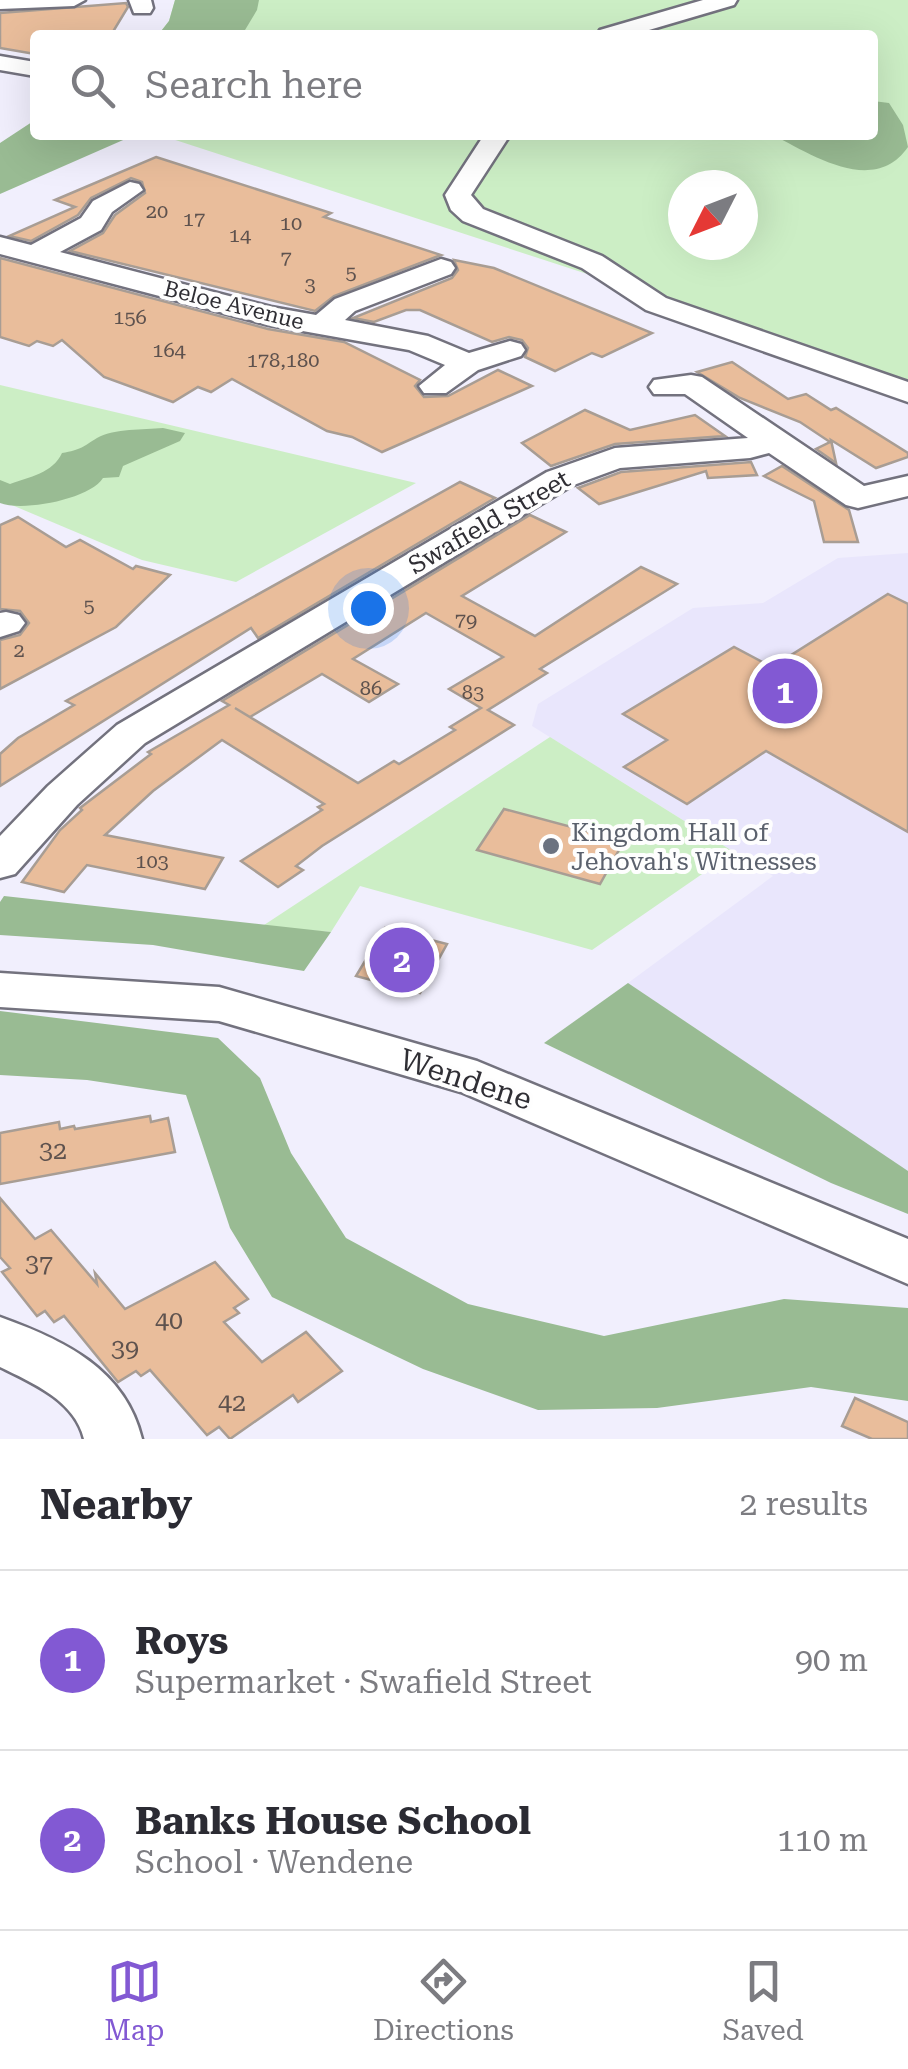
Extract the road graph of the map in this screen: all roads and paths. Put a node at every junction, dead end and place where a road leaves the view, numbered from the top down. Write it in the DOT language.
graph roads {
  1 [pos="74,0"];
  2 [pos="726,0"];
  3 [pos="0,4"];
  4 [pos="625,30"];
  5 [pos="0,63"];
  6 [pos="30,68"];
  7 [pos="493,140"];
  8 [pos="130,190"];
  9 [pos="0,245"];
  10 [pos="37,253"];
  11 [pos="420,269"];
  12 [pos="322,326"];
  13 [pos="510,350"];
  14 [pos="467,363"];
  15 [pos="435,386"];
  16 [pos="664,387"];
  17 [pos="908,393"];
  18 [pos="774,441"];
  19 [pos="908,486"];
  20 [pos="0,864"];
  21 [pos="0,990"];
  22 [pos="908,1262"];
  23 [pos="0,1341"];
  24 [pos="113,1439"];
  1 -- 3 [label="street"];
  2 -- 4 [label="street"];
  5 -- 6 [label="street"];
  7 -- 17 [label="street"];
  8 -- 10 [label="street"];
  9 -- 10 [label="street, Beloe Avenue"];
  10 -- 12 [label="street, Beloe Avenue"];
  11 -- 12 [label="street"];
  12 -- 14 [label="street, Beloe Avenue"];
  13 -- 14 [label="street"];
  14 -- 15 [label="street"];
  16 -- 18 [label="street"];
  18 -- 19 [label="street"];
  18 -- 20 [label="street, Swafield Street"];
  21 -- 22 [label="street, Wendene"];
  23 -- 24 [label="street"];
}
